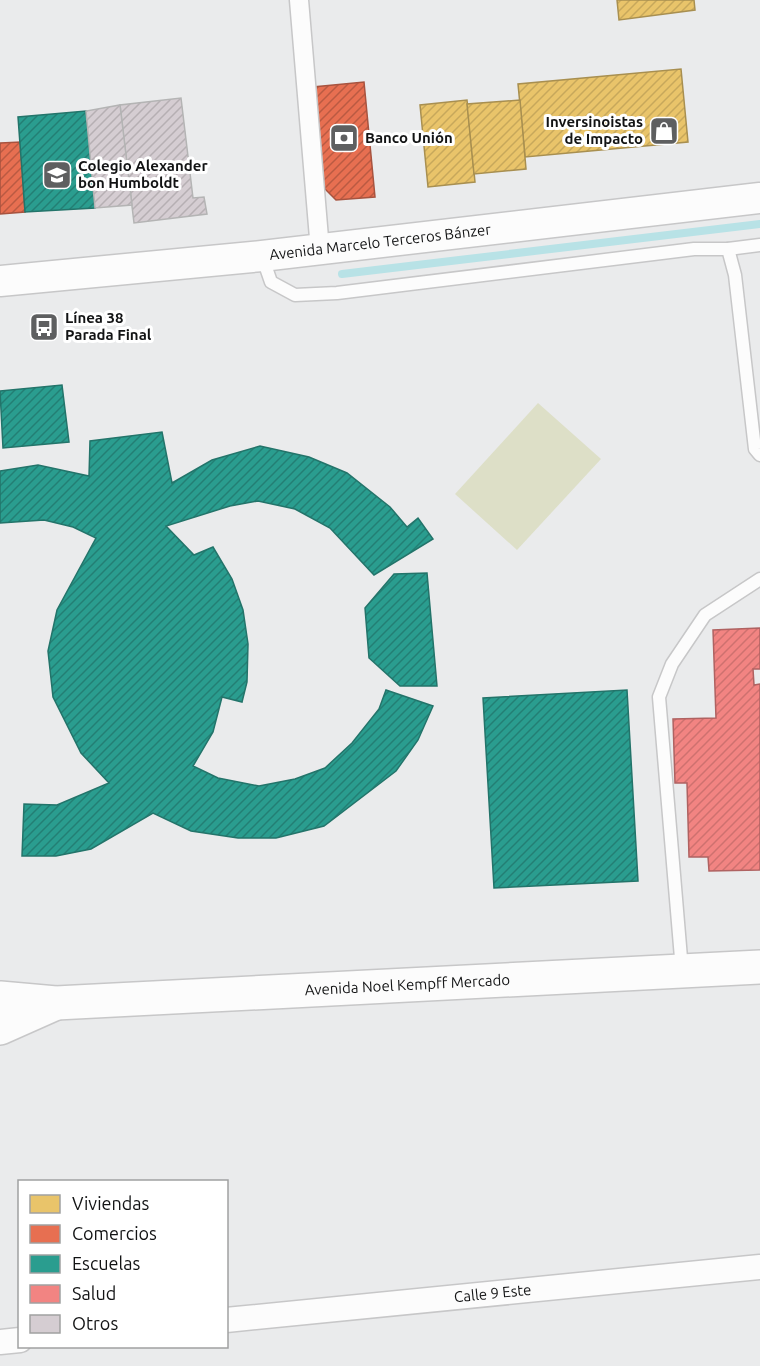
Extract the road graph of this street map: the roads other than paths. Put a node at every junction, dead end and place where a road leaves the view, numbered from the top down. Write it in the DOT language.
graph roads {
  1 [pos="299,0"];
  2 [pos="760,198"];
  3 [pos="760,245"];
  4 [pos="728,249"];
  5 [pos="320,250"];
  6 [pos="262,256"];
  7 [pos="0,281"];
  8 [pos="760,455"];
  9 [pos="760,579"];
  10 [pos="760,967"];
  11 [pos="682,971"];
  12 [pos="0,998"];
  13 [pos="56,1004"];
  14 [pos="0,1028"];
  15 [pos="760,1268"];
  16 [pos="228,1320"];
  17 [pos="18,1340"];
  18 [pos="0,1342"];
  1 -- 5 [label="street"];
  2 -- 5 [label="street, Avenida Marcelo Terceros Bánzer"];
  3 -- 4 [label="lane"];
  4 -- 6 [label="lane"];
  4 -- 8 [label="lane"];
  5 -- 6 [label="street, Avenida Marcelo Terceros Bánzer"];
  6 -- 7 [label="street, Avenida Marcelo Terceros Bánzer"];
  9 -- 11 [label="lane"];
  10 -- 11 [label="main road, Avenida Noel Kempff Mercado"];
  11 -- 13 [label="main road, Avenida Noel Kempff Mercado"];
  12 -- 13 [label="main road, Avenida Noel Kempff Mercado"];
  13 -- 14 [label="main road, Avenida Noel Kempff Mercado"];
  15 -- 16 [label="street, Calle 9 Este"];
  17 -- 18 [label="street"];
}
